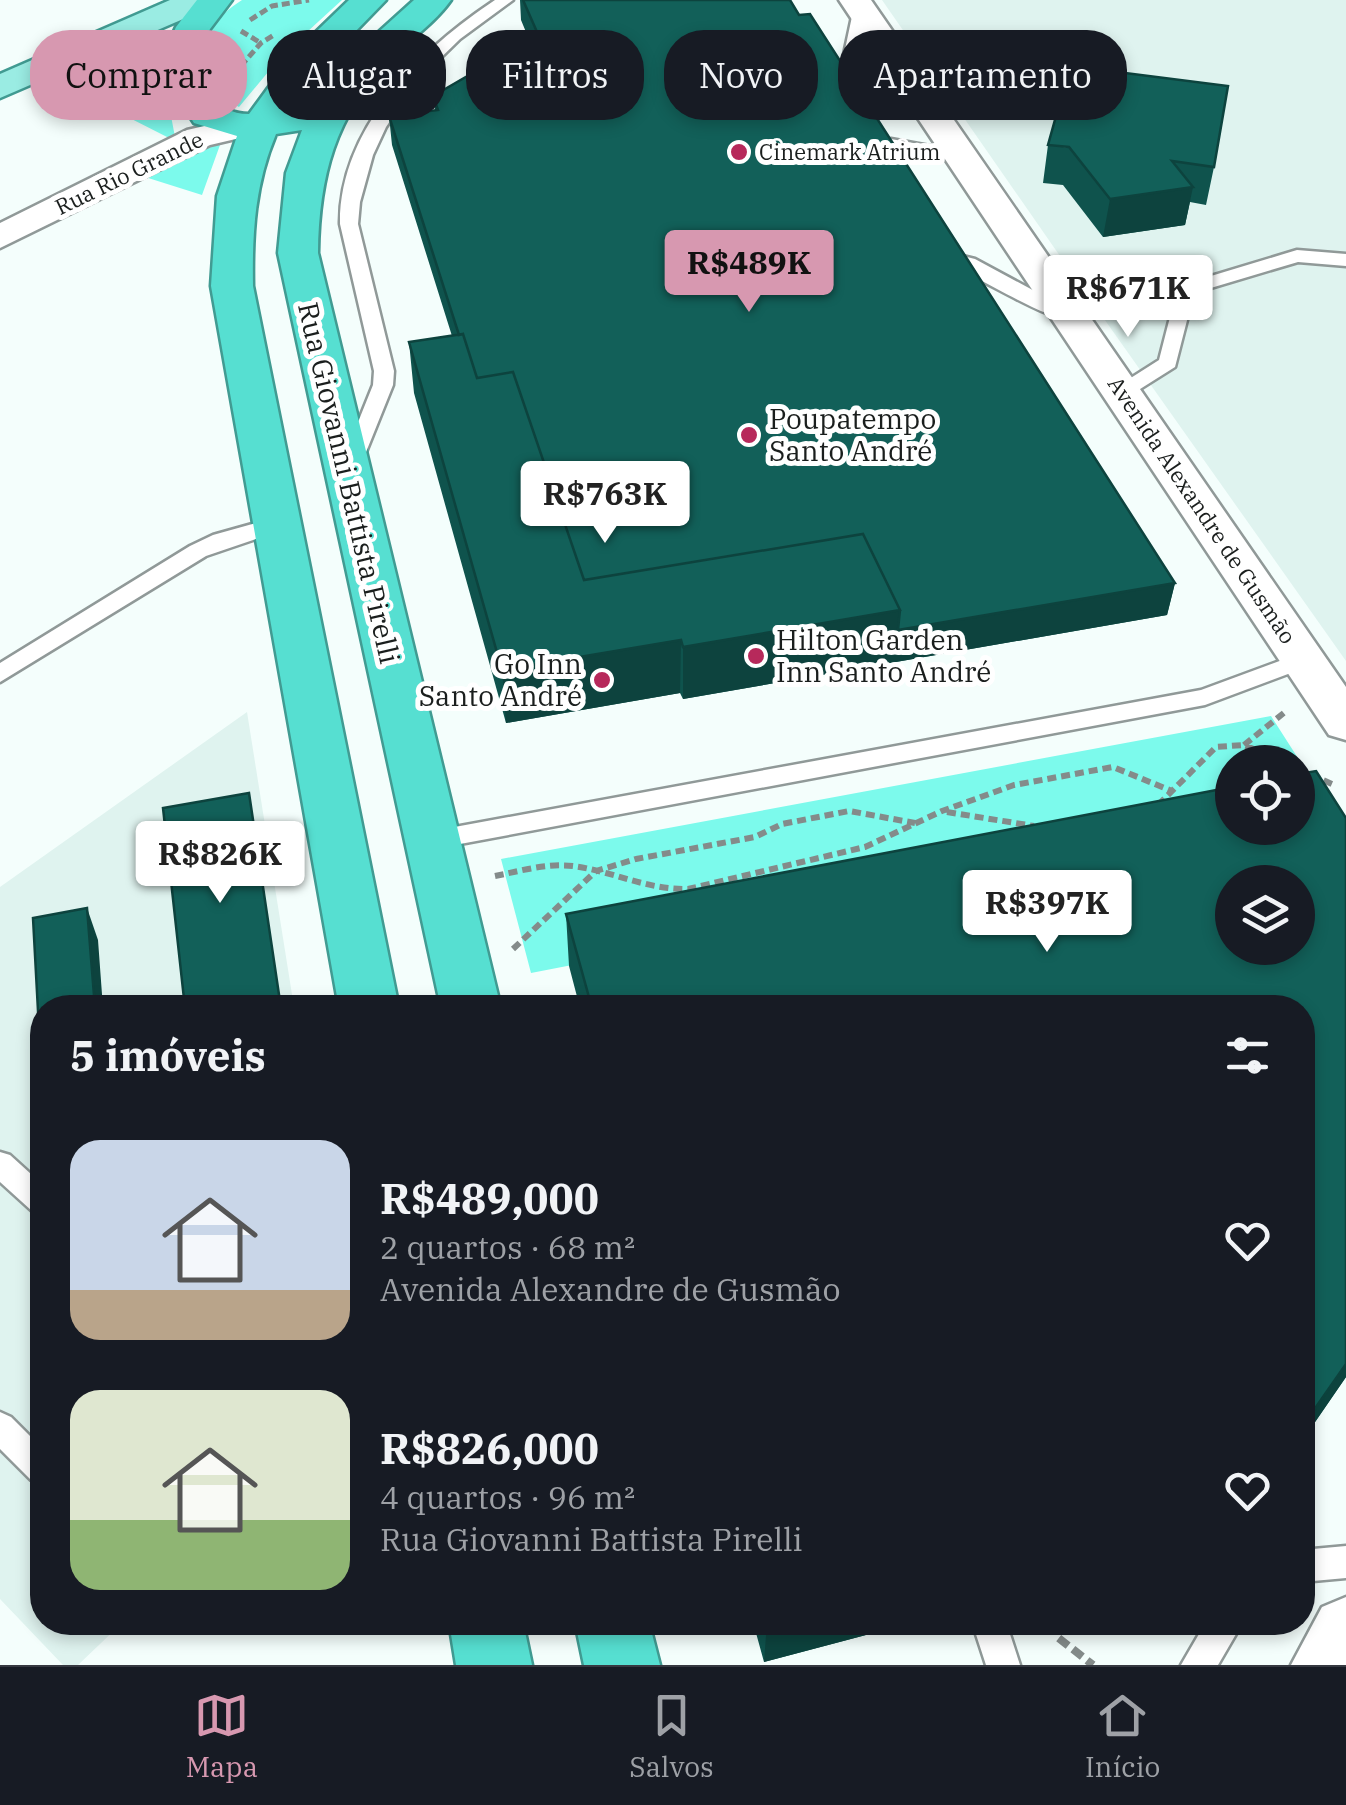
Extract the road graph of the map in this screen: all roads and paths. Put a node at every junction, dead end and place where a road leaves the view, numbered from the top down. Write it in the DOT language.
graph roads {
  1 [pos="198,0"];
  2 [pos="215,0"];
  3 [pos="309,0"];
  4 [pos="369,0"];
  5 [pos="434,0"];
  6 [pos="506,0"];
  7 [pos="859,4"];
  8 [pos="302,14"];
  9 [pos="131,30"];
  10 [pos="192,30"];
  11 [pos="238,30"];
  12 [pos="401,30"];
  13 [pos="267,39"];
  14 [pos="247,59"];
  15 [pos="30,74"];
  16 [pos="833,82"];
  17 [pos="0,87"];
  18 [pos="222,120"];
  19 [pos="294,120"];
  20 [pos="324,120"];
  21 [pos="262,123"];
  22 [pos="963,157"];
  23 [pos="908,172"];
  24 [pos="0,237"];
  25 [pos="943,257"];
  26 [pos="1346,260"];
  27 [pos="1070,316"];
  28 [pos="1122,392"];
  29 [pos="347,476"];
  30 [pos="277,524"];
  31 [pos="1304,660"];
  32 [pos="0,674"];
  33 [pos="1286,711"];
  34 [pos="1346,723"];
  35 [pos="1244,745"];
  36 [pos="1215,748"];
  37 [pos="1315,776"];
  38 [pos="1332,784"];
  39 [pos="1172,791"];
  40 [pos="1156,807"];
  41 [pos="942,811"];
  42 [pos="916,823"];
  43 [pos="1043,827"];
  44 [pos="433,840"];
  45 [pos="596,871"];
  46 [pos="484,878"];
  47 [pos="504,957"];
  48 [pos="367,995"];
  49 [pos="468,995"];
  50 [pos="0,1164"];
  51 [pos="30,1191"];
  52 [pos="0,1427"];
  53 [pos="30,1457"];
  54 [pos="1346,1562"];
  55 [pos="1315,1565"];
  56 [pos="1346,1631"];
  57 [pos="488,1635"];
  58 [pos="615,1635"];
  59 [pos="993,1635"];
  60 [pos="1056,1635"];
  61 [pos="1218,1635"];
  62 [pos="494,1665"];
  63 [pos="622,1665"];
  64 [pos="1003,1665"];
  65 [pos="1093,1665"];
  66 [pos="1198,1665"];
  67 [pos="1324,1665"];
  1 -- 9 [label="main road"];
  2 -- 10 [label="highway"];
  3 -- 8 [label="path"];
  3 -- 11 [label="path"];
  4 -- 21 [label="highway"];
  5 -- 12 [label="highway, Rua Giovanni Battista Pirelli"];
  6 -- 29 [label="lane"];
  7 -- 16 [label="lane"];
  7 -- 22 [label="street, Avenida Alexandre de Gusmão"];
  13 -- 14 [label="path"];
  15 -- 17 [label="main road"];
  18 -- 21 [label="highway"];
  19 -- 21 [label="highway"];
  20 -- 29 [label="highway, Rua Giovanni Battista Pirelli"];
  21 -- 24 [label="street, Rua Rio Grande"];
  21 -- 30 [label="highway"];
  22 -- 23 [label="lane"];
  22 -- 27 [label="street, Avenida Alexandre de Gusmão"];
  25 -- 27 [label="lane"];
  26 -- 28 [label="lane"];
  27 -- 28 [label="street, Avenida Alexandre de Gusmão"];
  28 -- 31 [label="street, Avenida Alexandre de Gusmão"];
  29 -- 44 [label="highway, Rua Giovanni Battista Pirelli"];
  30 -- 32 [label="lane"];
  30 -- 48 [label="highway"];
  31 -- 34 [label="street, Avenida Alexandre de Gusmão"];
  31 -- 44 [label="lane"];
  33 -- 35 [label="path"];
  36 -- 39 [label="path"];
  37 -- 38 [label="path"];
  39 -- 40 [label="path"];
  39 -- 41 [label="path"];
  41 -- 42 [label="path"];
  41 -- 43 [label="path"];
  42 -- 45 [label="path"];
  42 -- 45 [label="path"];
  44 -- 49 [label="highway, Rua Giovanni Battista Pirelli"];
  45 -- 46 [label="path"];
  45 -- 47 [label="path"];
  50 -- 51 [label="lane"];
  52 -- 53 [label="lane"];
  54 -- 55 [label="lane"];
  56 -- 67 [label="street"];
  57 -- 62 [label="highway"];
  58 -- 63 [label="highway"];
  59 -- 64 [label="lane"];
  60 -- 65 [label="path"];
  61 -- 66 [label="lane"];
}
